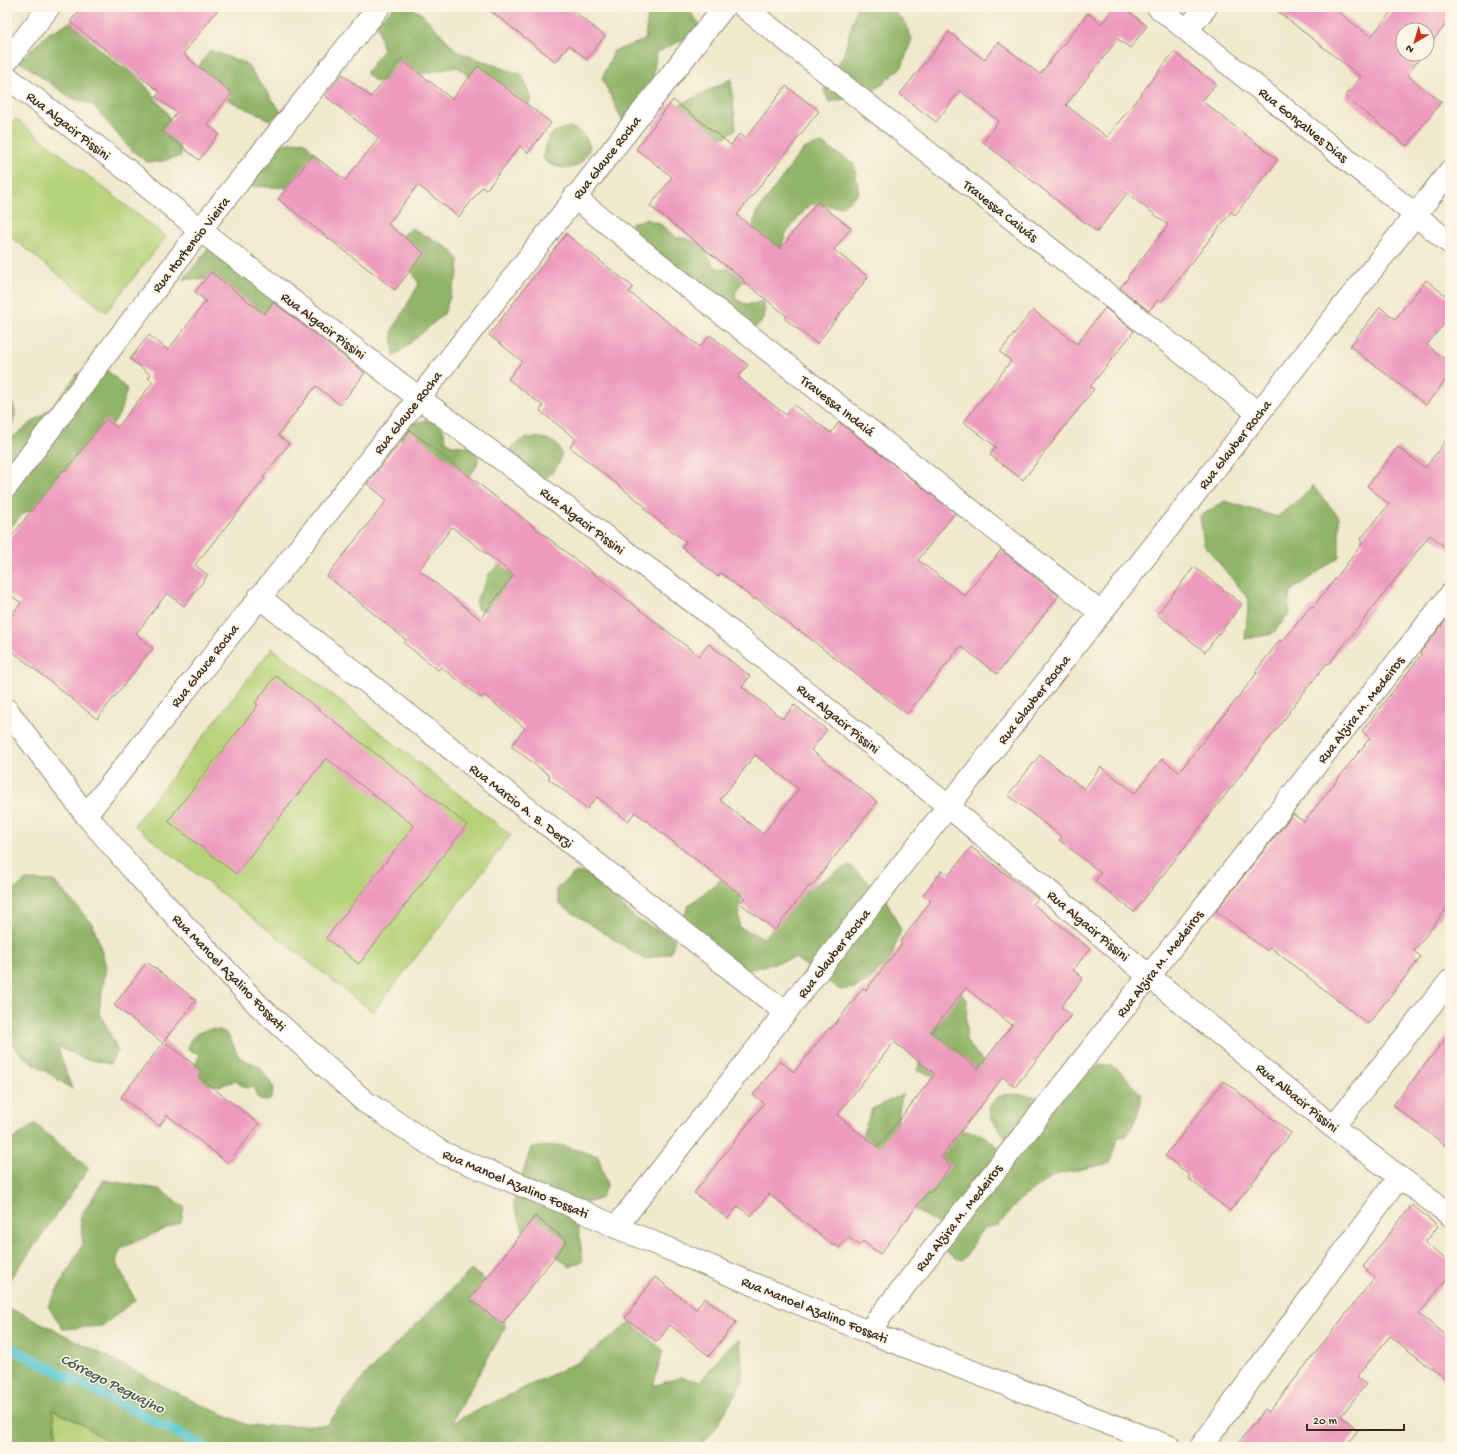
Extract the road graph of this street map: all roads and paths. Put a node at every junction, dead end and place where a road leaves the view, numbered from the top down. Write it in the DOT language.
graph roads {
  1 [pos="49,7"];
  2 [pos="379,7"];
  3 [pos="724,7"];
  4 [pos="744,7"];
  5 [pos="1158,7"];
  6 [pos="1206,7"];
  7 [pos="1187,30"];
  8 [pos="7,61"];
  9 [pos="7,76"];
  10 [pos="1450,171"];
  11 [pos="574,197"];
  12 [pos="1416,214"];
  13 [pos="200,230"];
  14 [pos="1450,243"];
  15 [pos="419,398"];
  16 [pos="1258,413"];
  17 [pos="7,486"];
  18 [pos="1450,595"];
  19 [pos="259,597"];
  20 [pos="1101,613"];
  21 [pos="7,710"];
  22 [pos="948,806"];
  23 [pos="86,815"];
  24 [pos="1149,976"];
  25 [pos="1450,981"];
  26 [pos="786,1013"];
  27 [pos="1333,1126"];
  28 [pos="1399,1176"];
  29 [pos="1450,1215"];
  30 [pos="616,1226"];
  31 [pos="868,1332"];
  32 [pos="1170,1447"];
  33 [pos="1201,1447"];
  1 -- 8 [label="street"];
  2 -- 13 [label="street, Rua Hortencio Vieira"];
  3 -- 11 [label="street, Rua Glauce Rocha"];
  4 -- 16 [label="street, Travessa Caiuás"];
  5 -- 7 [label="street, Rua Gonçalves Dias"];
  6 -- 7 [label="street"];
  7 -- 12 [label="street, Rua Gonçalves Dias"];
  9 -- 13 [label="street, Rua Algacir Pissini"];
  10 -- 12 [label="street, Rua Glauber Rocha"];
  11 -- 15 [label="street, Rua Glauce Rocha"];
  11 -- 20 [label="street, Travessa Indaiá"];
  12 -- 14 [label="street, Rua Gonçalves Dias"];
  12 -- 16 [label="street, Rua Glauber Rocha"];
  13 -- 15 [label="street, Rua Algacir Pissini"];
  13 -- 17 [label="street, Rua Hortencio Vieira"];
  15 -- 19 [label="street, Rua Glauce Rocha"];
  15 -- 22 [label="street, Rua Algacir Pissini"];
  16 -- 20 [label="street, Rua Glauber Rocha"];
  18 -- 24 [label="street, Rua Alzira M. Medeiros"];
  19 -- 23 [label="street, Rua Glauce Rocha"];
  19 -- 26 [label="street, Rua Marcio A. B. Derzi"];
  20 -- 22 [label="street, Rua Glauber Rocha"];
  21 -- 23 [label="street, Rua Manoel Azalino Fossati"];
  22 -- 24 [label="street, Rua Algacir Pissini"];
  22 -- 26 [label="street, Rua Glauber Rocha"];
  23 -- 30 [label="street, Rua Manoel Azalino Fossati"];
  24 -- 27 [label="street, Rua Albacir Pissini"];
  24 -- 31 [label="street, Rua Alzira M. Medeiros"];
  25 -- 27 [label="street"];
  26 -- 30 [label="street, Rua Glauber Rocha"];
  27 -- 28 [label="street, Rua Albacir Pissini"];
  28 -- 29 [label="street, Rua Albacir Pissini"];
  28 -- 33 [label="street"];
  30 -- 31 [label="street, Rua Manoel Azalino Fossati"];
  31 -- 32 [label="street, Rua Manoel Azalino Fossati"];
}
